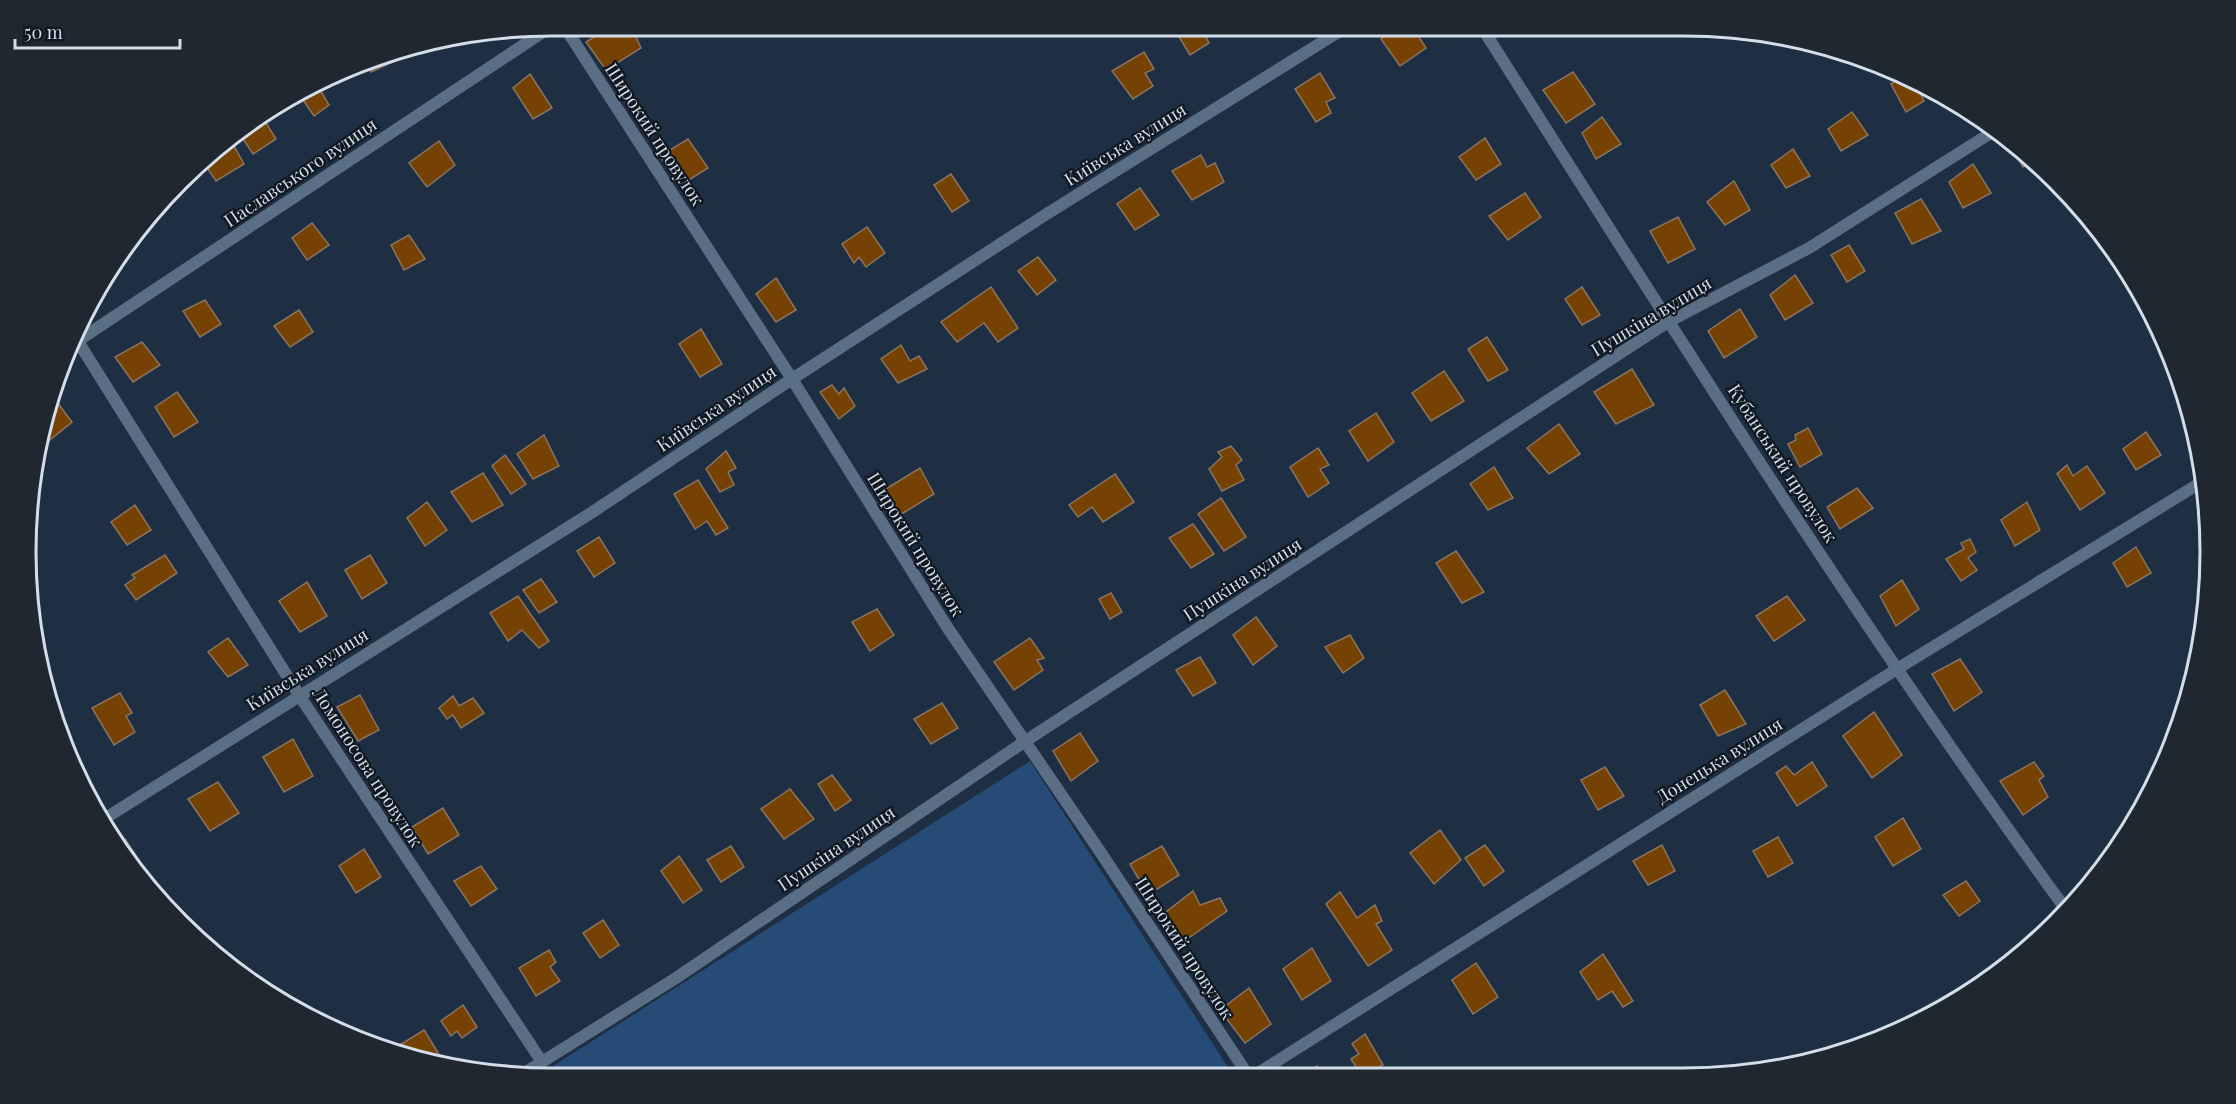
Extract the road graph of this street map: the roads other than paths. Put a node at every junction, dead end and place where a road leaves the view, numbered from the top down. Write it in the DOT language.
graph roads {
  1 [pos="536,36"];
  2 [pos="570,36"];
  3 [pos="1332,36"];
  4 [pos="1487,36"];
  5 [pos="1987,135"];
  6 [pos="1668,322"];
  7 [pos="85,333"];
  8 [pos="78,349"];
  9 [pos="792,379"];
  10 [pos="2196,485"];
  11 [pos="1897,669"];
  12 [pos="299,695"];
  13 [pos="1024,742"];
  14 [pos="109,816"];
  15 [pos="2061,903"];
  16 [pos="542,1062"];
  17 [pos="533,1067"];
  18 [pos="1243,1068"];
  19 [pos="1266,1068"];
  1 -- 7 [label="street, Паславського вулиця"];
  2 -- 9 [label="street, Широкий провулок"];
  3 -- 9 [label="street, Київська вулиця"];
  4 -- 6 [label="street, Кубанський провулок"];
  5 -- 6 [label="street, Пушкіна вулиця"];
  6 -- 11 [label="street, Кубанський провулок"];
  6 -- 13 [label="street, Пушкіна вулиця"];
  8 -- 12 [label="street, Ломоносова провулок"];
  9 -- 12 [label="street, Київська вулиця"];
  9 -- 13 [label="street, Широкий провулок"];
  10 -- 11 [label="street, Донецька вулиця"];
  11 -- 15 [label="street, Кубанський провулок"];
  11 -- 19 [label="street, Донецька вулиця"];
  12 -- 14 [label="street, Київська вулиця"];
  12 -- 16 [label="street, Ломоносова провулок"];
  13 -- 16 [label="street, Пушкіна вулиця"];
  13 -- 18 [label="street, Широкий провулок"];
  16 -- 17 [label="street, Пушкіна вулиця"];
}
